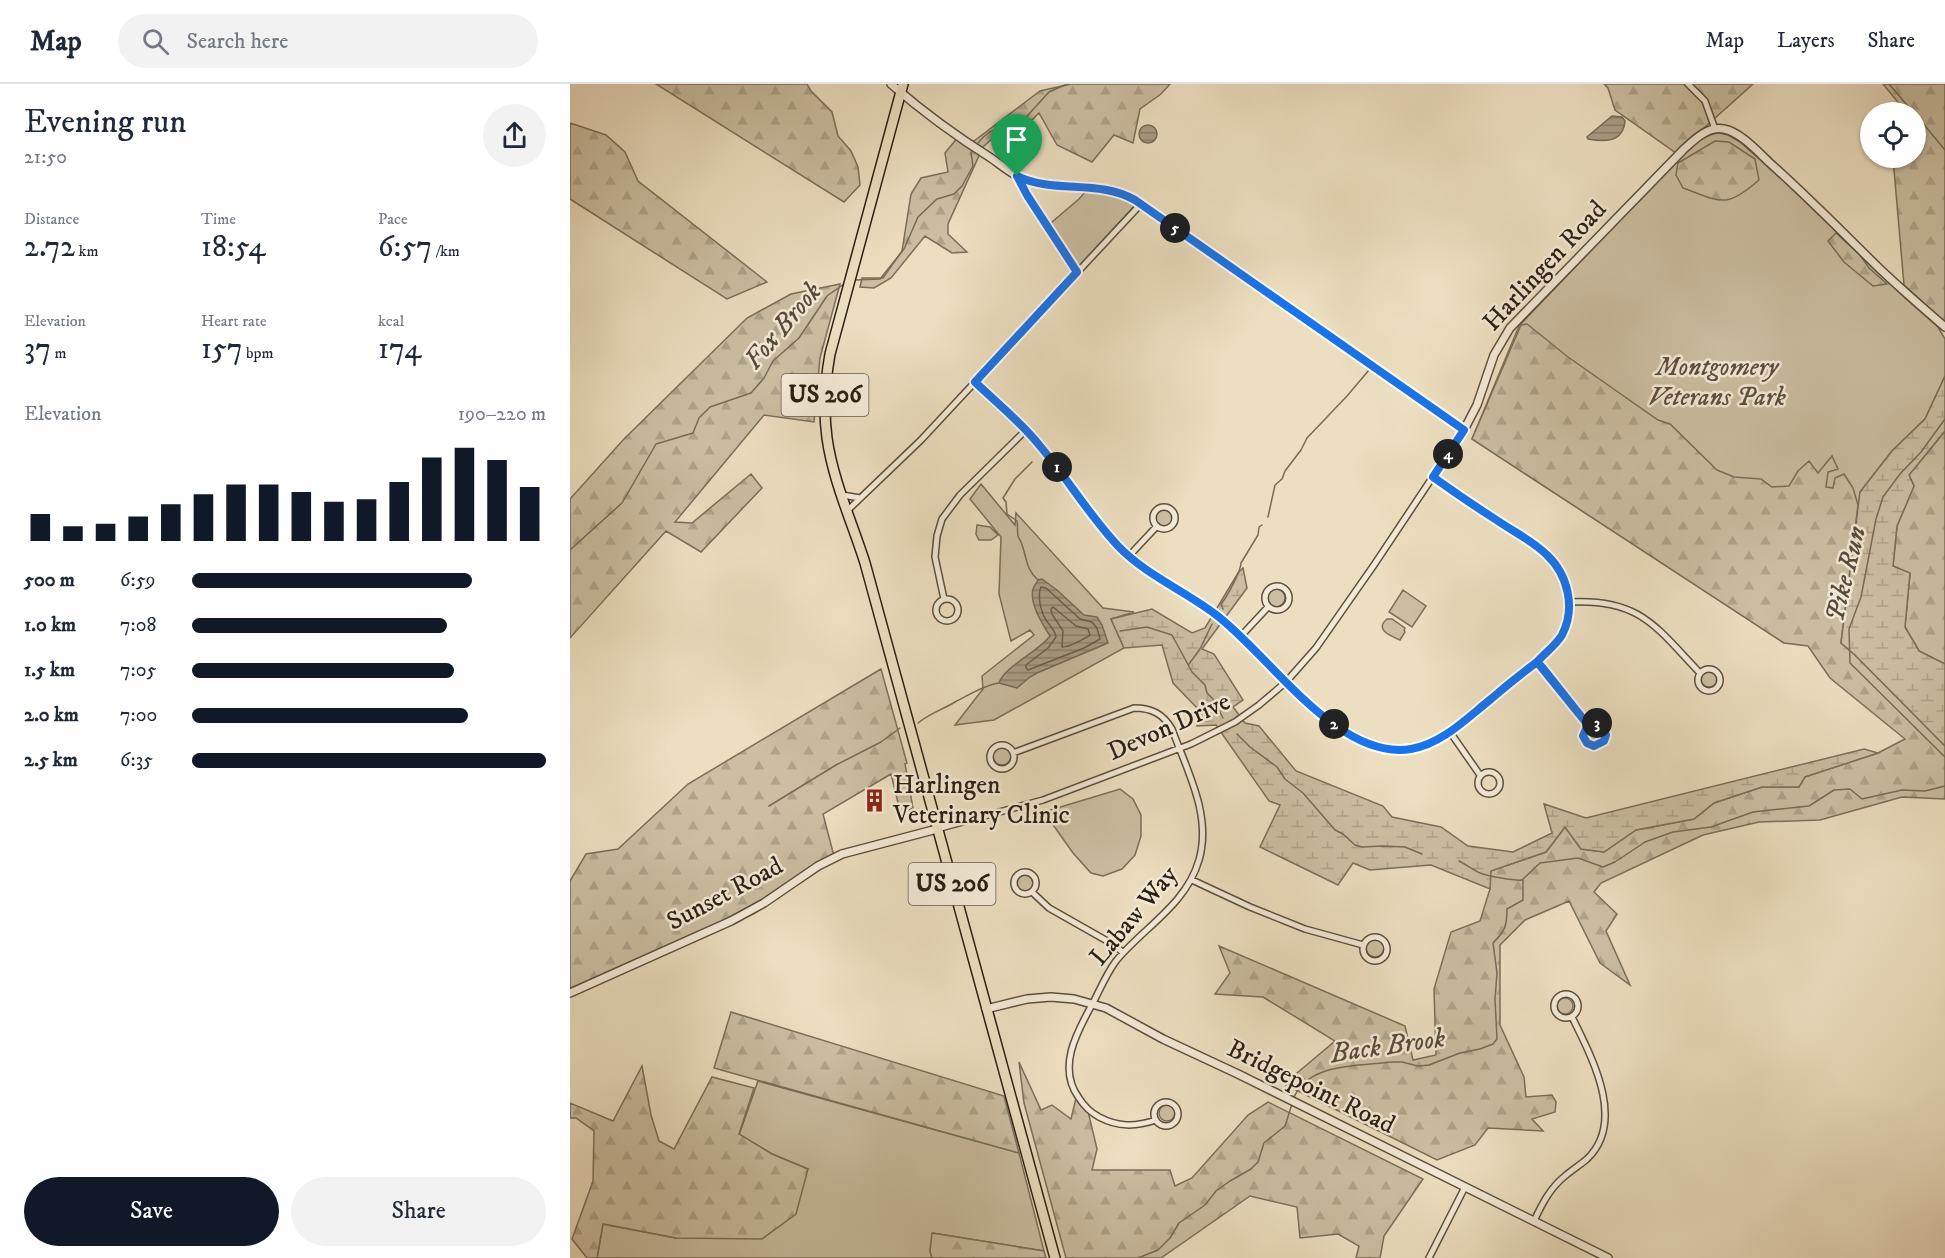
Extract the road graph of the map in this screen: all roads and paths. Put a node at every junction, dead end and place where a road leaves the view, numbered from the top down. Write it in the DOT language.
graph roads {
  1 [pos="891,84"];
  2 [pos="1688,84"];
  3 [pos="902,88"];
  4 [pos="1714,129"];
  5 [pos="1017,176"];
  6 [pos="1141,204"];
  7 [pos="1077,272"];
  8 [pos="1945,327"];
  9 [pos="975,382"];
  10 [pos="1026,430"];
  11 [pos="1464,430"];
  12 [pos="1433,477"];
  13 [pos="842,495"];
  14 [pos="860,498"];
  15 [pos="848,510"];
  16 [pos="1157,526"];
  17 [pos="1129,556"];
  18 [pos="944,599"];
  19 [pos="1569,602"];
  20 [pos="1268,607"];
  21 [pos="1241,636"];
  22 [pos="1537,662"];
  23 [pos="1700,673"];
  24 [pos="1286,682"];
  25 [pos="1588,725"];
  26 [pos="1450,732"];
  27 [pos="1179,749"];
  28 [pos="1013,753"];
  29 [pos="1480,775"];
  30 [pos="937,830"];
  31 [pos="1192,880"];
  32 [pos="1032,892"];
  33 [pos="1363,945"];
  34 [pos="1124,953"];
  35 [pos="570,993"];
  36 [pos="1092,1003"];
  37 [pos="986,1010"];
  38 [pos="1572,1017"];
  39 [pos="1156,1120"];
  40 [pos="1465,1186"];
  41 [pos="1534,1221"];
  42 [pos="1055,1258"];
  43 [pos="1429,1258"];
  44 [pos="1608,1258"];
  1 -- 3 [label="street"];
  2 -- 4 [label="street"];
  3 -- 5 [label="street"];
  3 -- 13 [label="highway, US 206"];
  4 -- 8 [label="street"];
  4 -- 11 [label="street, Harlingen Road"];
  5 -- 6 [label="street"];
  5 -- 7 [label="street"];
  6 -- 7 [label="street"];
  6 -- 11 [label="street"];
  7 -- 9 [label="street"];
  9 -- 10 [label="street"];
  9 -- 14 [label="street"];
  10 -- 17 [label="street"];
  10 -- 18 [label="street"];
  11 -- 12 [label="street, Devon Drive"];
  12 -- 19 [label="street"];
  12 -- 24 [label="street, Devon Drive"];
  13 -- 14 [label="street"];
  13 -- 15 [label="highway, US 206"];
  14 -- 15 [label="street"];
  15 -- 30 [label="highway, US 206"];
  16 -- 16 [label="street"];
  16 -- 17 [label="street"];
  17 -- 21 [label="street"];
  18 -- 18 [label="street"];
  19 -- 22 [label="street"];
  19 -- 23 [label="street"];
  20 -- 20 [label="street"];
  20 -- 21 [label="street"];
  21 -- 24 [label="street"];
  22 -- 25 [label="street"];
  22 -- 26 [label="street"];
  23 -- 23 [label="street"];
  24 -- 26 [label="street"];
  24 -- 27 [label="street, Devon Drive"];
  25 -- 25 [label="street"];
  26 -- 29 [label="street"];
  27 -- 28 [label="street, Labaw Way"];
  27 -- 30 [label="street, Devon Drive"];
  27 -- 31 [label="street, Labaw Way"];
  28 -- 28 [label="street"];
  29 -- 29 [label="street"];
  30 -- 35 [label="street, Sunset Road"];
  30 -- 37 [label="highway, US 206"];
  31 -- 33 [label="street"];
  31 -- 34 [label="street, Labaw Way"];
  32 -- 32 [label="street"];
  32 -- 34 [label="street"];
  33 -- 33 [label="street"];
  34 -- 36 [label="street, Labaw Way"];
  36 -- 37 [label="street, Bridgepoint Road"];
  36 -- 39 [label="street, Labaw Way"];
  36 -- 40 [label="street, Bridgepoint Road"];
  37 -- 42 [label="highway, US 206"];
  38 -- 38 [label="street"];
  38 -- 41 [label="street"];
  39 -- 39 [label="street"];
  40 -- 41 [label="street, Bridgepoint Road"];
  40 -- 43 [label="street"];
  41 -- 44 [label="street, Bridgepoint Road"];
}
